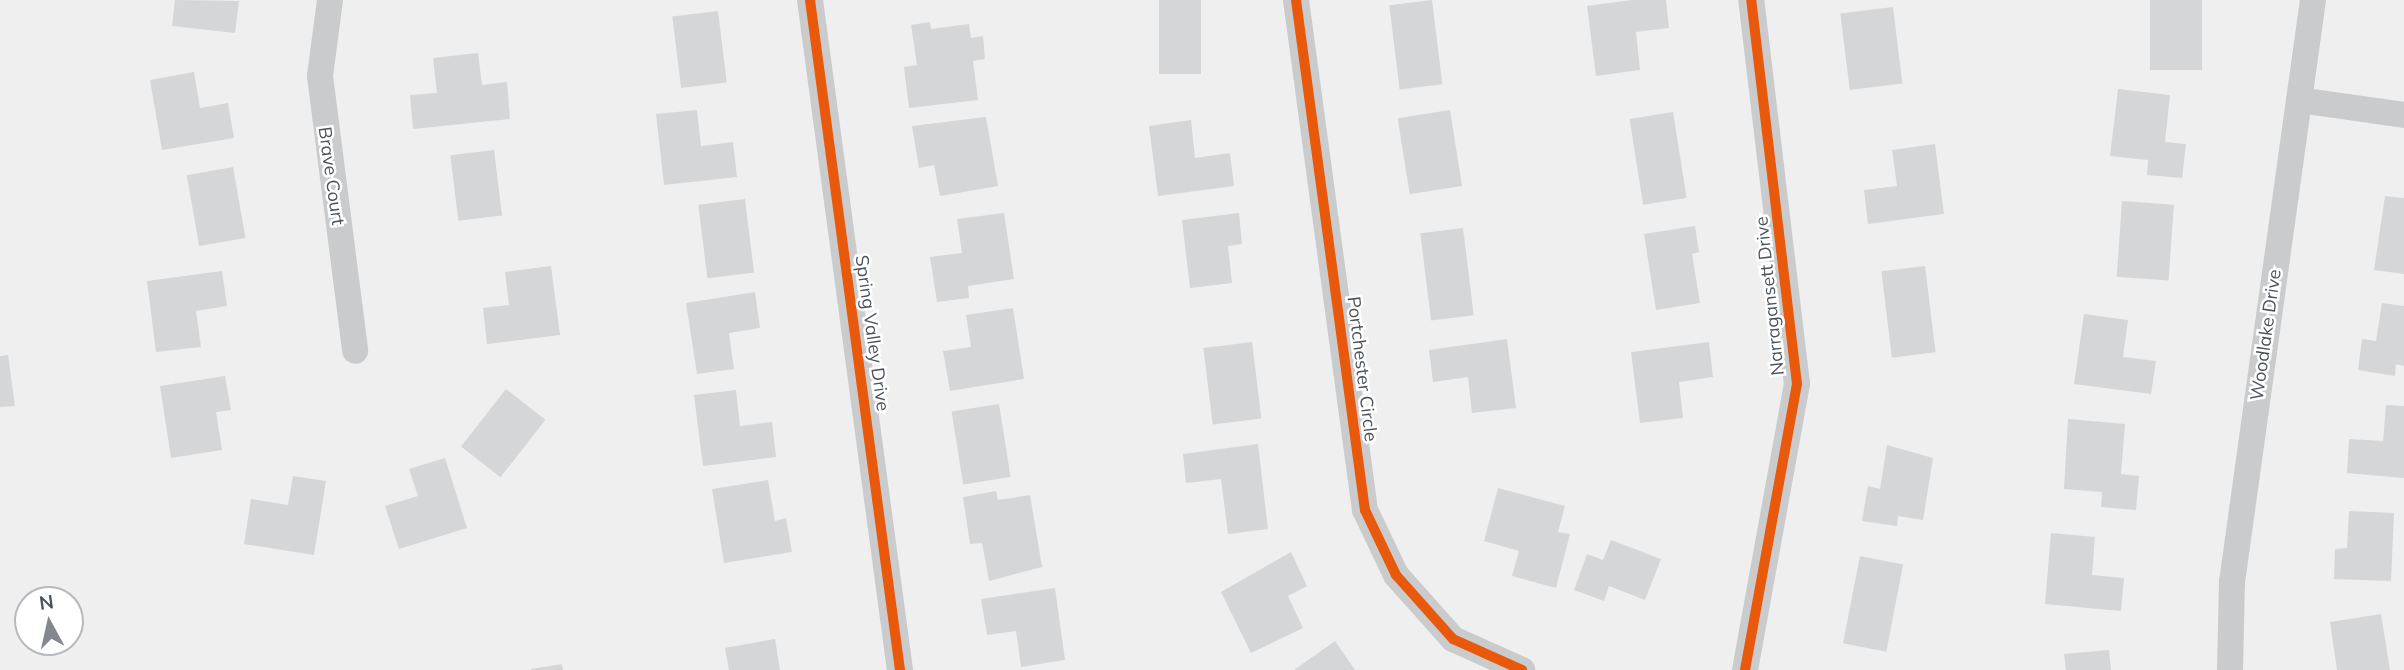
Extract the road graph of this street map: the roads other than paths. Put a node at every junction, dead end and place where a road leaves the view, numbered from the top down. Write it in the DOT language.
graph roads {
  1 [pos="330,0"];
  2 [pos="810,0"];
  3 [pos="1296,0"];
  4 [pos="1751,0"];
  5 [pos="2313,0"];
  6 [pos="2299,100"];
  7 [pos="2404,115"];
  8 [pos="355,351"];
  9 [pos="900,670"];
  10 [pos="1522,670"];
  11 [pos="1745,670"];
  12 [pos="2231,670"];
  1 -- 8 [label="street, Brave Court"];
  2 -- 9 [label="street, Spring Valley Drive"];
  3 -- 10 [label="street, Portchester Circle"];
  4 -- 11 [label="street, Narragansett Drive"];
  5 -- 6 [label="street, Woodlake Drive"];
  6 -- 7 [label="street"];
  6 -- 12 [label="street, Woodlake Drive"];
}
